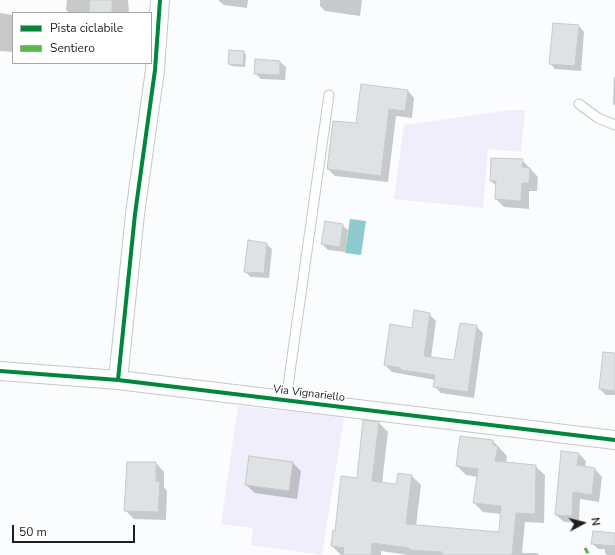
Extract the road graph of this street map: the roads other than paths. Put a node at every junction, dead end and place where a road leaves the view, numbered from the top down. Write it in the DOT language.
graph roads {
  1 [pos="160,0"];
  2 [pos="329,95"];
  3 [pos="579,104"];
  4 [pos="615,125"];
  5 [pos="0,371"];
  6 [pos="118,380"];
  7 [pos="286,400"];
  8 [pos="615,440"];
  1 -- 6 [label="street"];
  2 -- 7 [label="lane"];
  3 -- 4 [label="lane"];
  5 -- 6 [label="street, Via Vignariello"];
  6 -- 7 [label="street, Via Vignariello"];
  7 -- 8 [label="street, Via Vignariello"];
}
